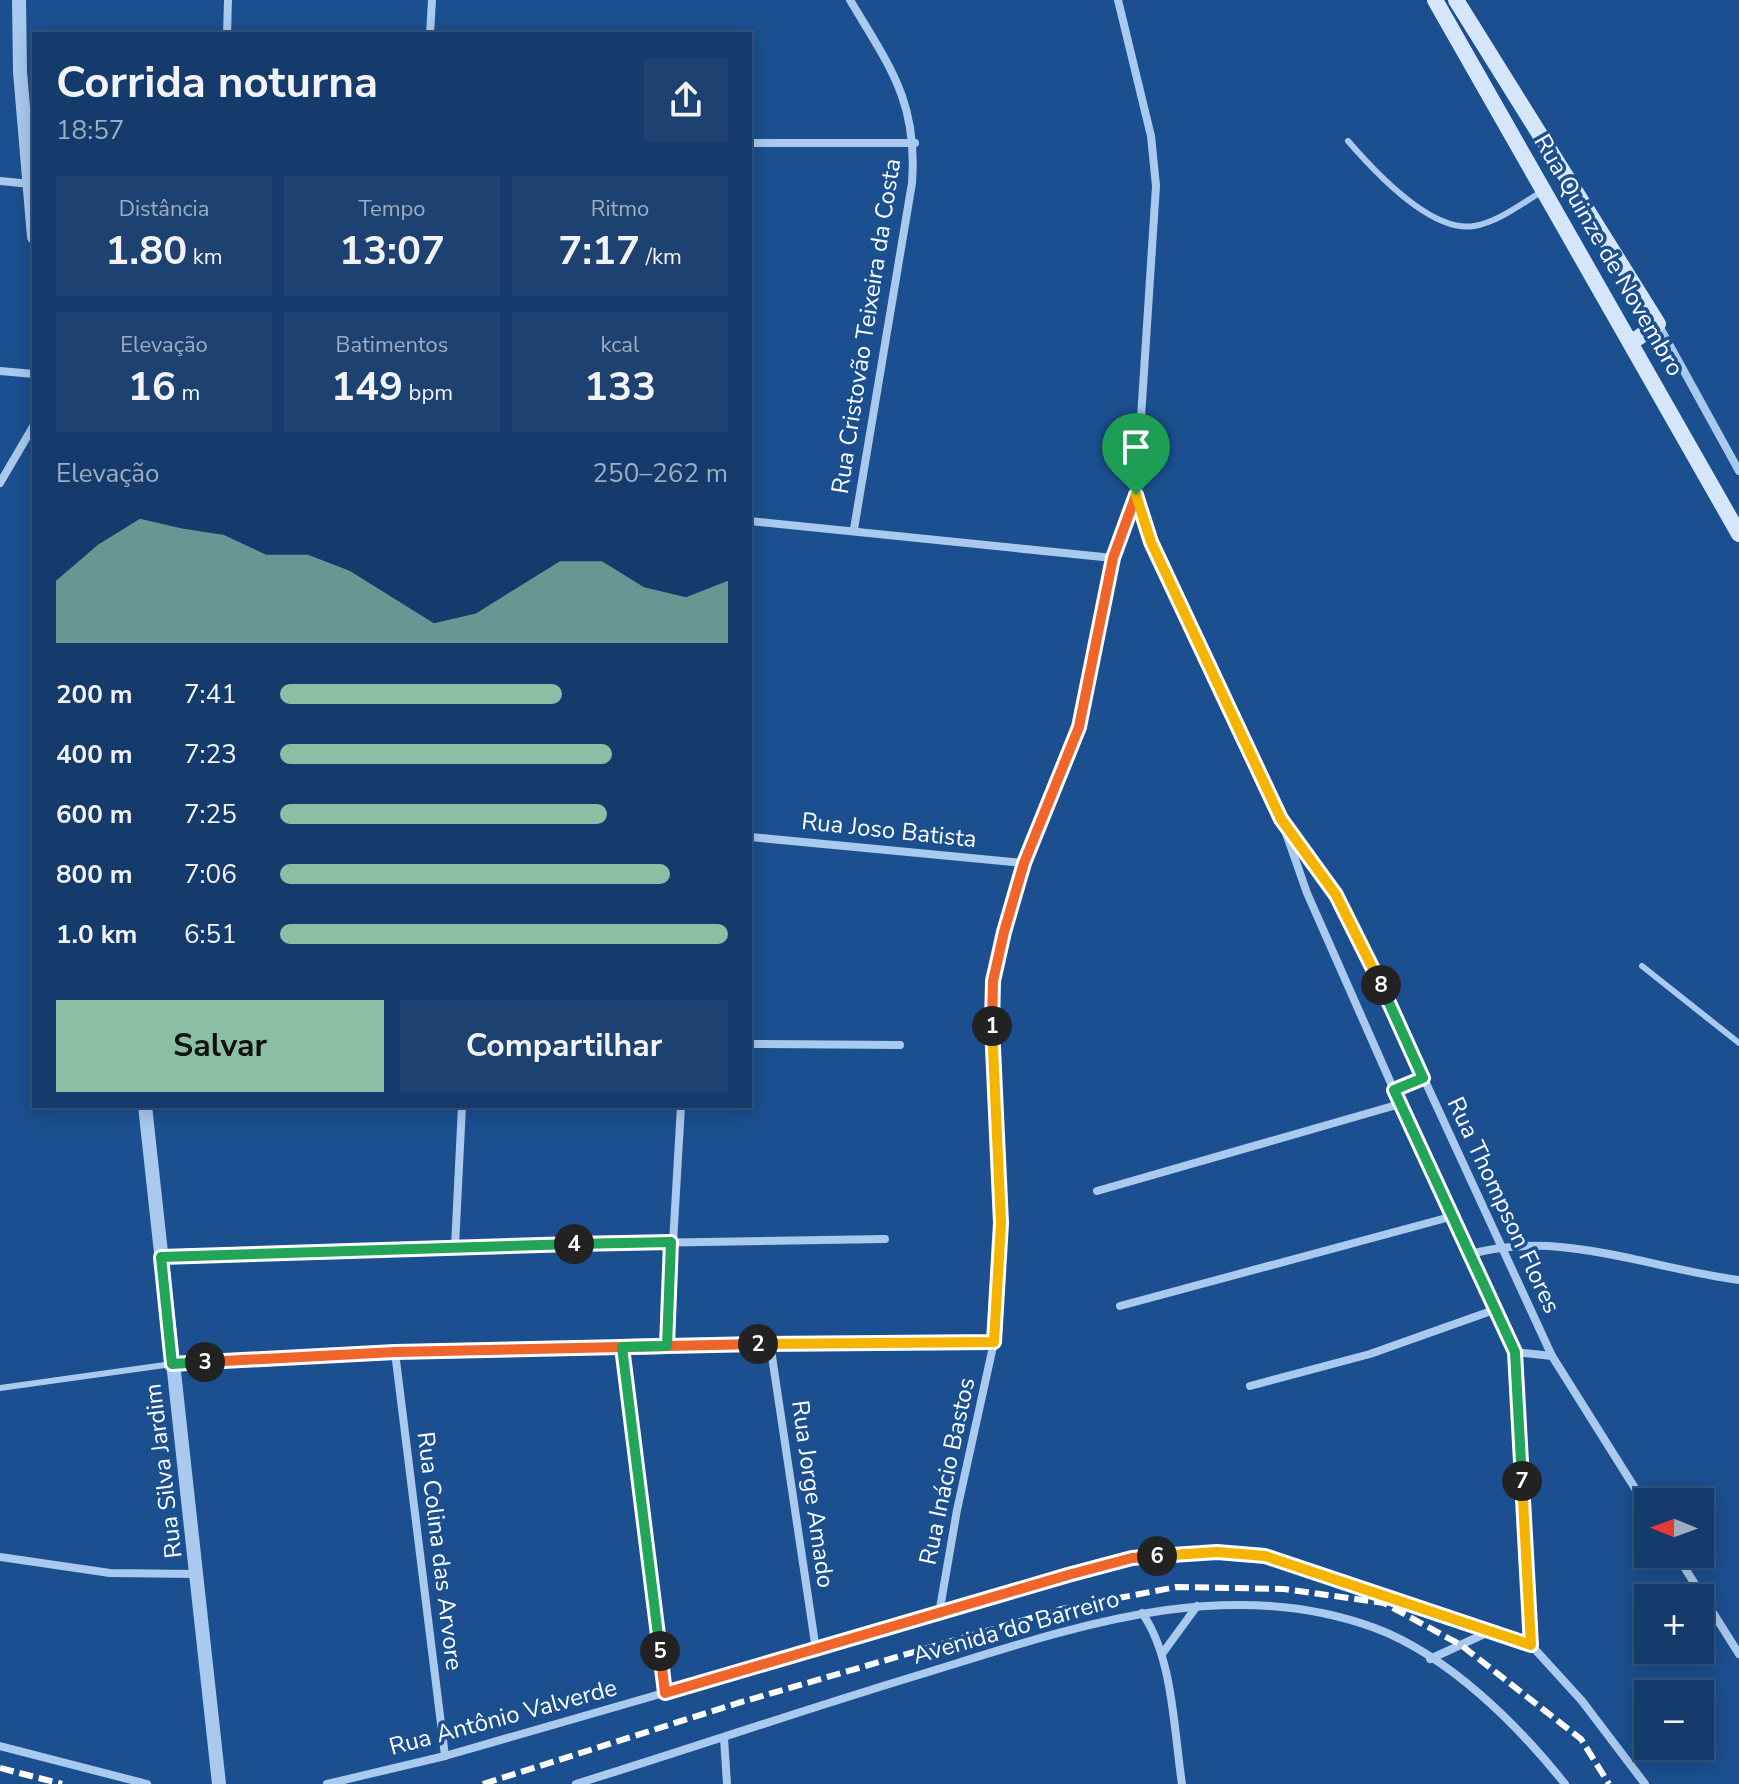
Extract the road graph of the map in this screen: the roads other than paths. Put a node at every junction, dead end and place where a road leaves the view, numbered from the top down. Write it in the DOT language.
graph roads {
  1 [pos="19,0"];
  2 [pos="228,0"];
  3 [pos="432,0"];
  4 [pos="850,0"];
  5 [pos="1118,0"];
  6 [pos="1435,0"];
  7 [pos="1456,0"];
  8 [pos="227,32"];
  9 [pos="430,32"];
  10 [pos="1348,141"];
  11 [pos="752,143"];
  12 [pos="915,143"];
  13 [pos="0,181"];
  14 [pos="31,184"];
  15 [pos="1545,190"];
  16 [pos="1601,232"];
  17 [pos="1578,248"];
  18 [pos="1658,324"];
  19 [pos="1632,342"];
  20 [pos="0,371"];
  21 [pos="32,374"];
  22 [pos="32,428"];
  23 [pos="1739,471"];
  24 [pos="0,483"];
  25 [pos="1136,495"];
  26 [pos="752,521"];
  27 [pos="854,529"];
  28 [pos="1739,534"];
  29 [pos="1113,558"];
  30 [pos="1281,819"];
  31 [pos="752,837"];
  32 [pos="1024,863"];
  33 [pos="1642,966"];
  34 [pos="1739,1043"];
  35 [pos="752,1044"];
  36 [pos="900,1045"];
  37 [pos="1423,1078"];
  38 [pos="1394,1090"];
  39 [pos="1400,1104"];
  40 [pos="145,1108"];
  41 [pos="462,1108"];
  42 [pos="681,1108"];
  43 [pos="1097,1191"];
  44 [pos="1450,1217"];
  45 [pos="885,1239"];
  46 [pos="671,1242"];
  47 [pos="1500,1245"];
  48 [pos="455,1246"];
  49 [pos="1467,1255"];
  50 [pos="161,1257"];
  51 [pos="1739,1280"];
  52 [pos="1120,1306"];
  53 [pos="1494,1310"];
  54 [pos="994,1342"];
  55 [pos="770,1343"];
  56 [pos="667,1346"];
  57 [pos="622,1347"];
  58 [pos="395,1352"];
  59 [pos="1515,1352"];
  60 [pos="1552,1356"];
  61 [pos="172,1364"];
  62 [pos="1250,1386"];
  63 [pos="0,1388"];
  64 [pos="1635,1488"];
  65 [pos="0,1557"];
  66 [pos="1685,1568"];
  67 [pos="196,1574"];
  68 [pos="1197,1606"];
  69 [pos="1142,1613"];
  70 [pos="939,1614"];
  71 [pos="1493,1630"];
  72 [pos="1531,1645"];
  73 [pos="816,1650"];
  74 [pos="1162,1654"];
  75 [pos="1739,1654"];
  76 [pos="1430,1659"];
  77 [pos="665,1693"];
  78 [pos="724,1738"];
  79 [pos="0,1746"];
  80 [pos="445,1756"];
  81 [pos="147,1784"];
  82 [pos="219,1784"];
  83 [pos="327,1784"];
  84 [pos="576,1784"];
  85 [pos="727,1784"];
  86 [pos="1182,1784"];
  87 [pos="1565,1784"];
  88 [pos="1645,1784"];
  1 -- 14 [label="street"];
  2 -- 8 [label="street"];
  3 -- 9 [label="street"];
  4 -- 12 [label="street, Rua Cristovão Teixeira da Costa"];
  5 -- 25 [label="street, Rua Thompson Flores"];
  6 -- 15 [label="main road, Rua Quinze de Novembro"];
  7 -- 16 [label="main road, Rua Quinze de Novembro"];
  10 -- 15 [label="lane"];
  11 -- 12 [label="street"];
  12 -- 27 [label="street, Rua Cristovão Teixeira da Costa"];
  13 -- 14 [label="street"];
  15 -- 17 [label="main road, Rua Quinze de Novembro"];
  16 -- 17 [label="main road"];
  16 -- 18 [label="main road, Rua Quinze de Novembro"];
  17 -- 19 [label="main road, Rua Quinze de Novembro"];
  18 -- 19 [label="main road"];
  18 -- 23 [label="street"];
  19 -- 28 [label="main road, Rua Quinze de Novembro"];
  20 -- 21 [label="street"];
  22 -- 24 [label="street"];
  25 -- 29 [label="street, Rua Inácio Bastos"];
  25 -- 30 [label="street, Rua Thompson Flores"];
  26 -- 27 [label="street"];
  27 -- 29 [label="street"];
  29 -- 32 [label="street, Rua Inácio Bastos"];
  30 -- 37 [label="street, Rua Thompson Flores"];
  30 -- 38 [label="street, Rua Thompson Flores"];
  31 -- 32 [label="street, Rua Joso Batista"];
  32 -- 54 [label="street, Rua Inácio Bastos"];
  33 -- 34 [label="lane"];
  35 -- 36 [label="street"];
  37 -- 38 [label="street"];
  37 -- 47 [label="street, Rua Thompson Flores"];
  38 -- 39 [label="street, Rua Thompson Flores"];
  39 -- 43 [label="street"];
  39 -- 44 [label="street, Rua Thompson Flores"];
  40 -- 50 [label="street, Rua Silva Jardim"];
  41 -- 48 [label="street"];
  42 -- 46 [label="street"];
  44 -- 49 [label="street, Rua Thompson Flores"];
  44 -- 52 [label="street"];
  45 -- 46 [label="street"];
  46 -- 48 [label="street"];
  46 -- 56 [label="street"];
  47 -- 49 [label="street"];
  47 -- 51 [label="street"];
  47 -- 60 [label="street, Rua Thompson Flores"];
  48 -- 50 [label="street"];
  49 -- 53 [label="street, Rua Thompson Flores"];
  50 -- 61 [label="street, Rua Silva Jardim"];
  53 -- 59 [label="street, Rua Thompson Flores"];
  53 -- 62 [label="street"];
  54 -- 55 [label="street"];
  54 -- 70 [label="street, Rua Inácio Bastos"];
  55 -- 56 [label="street"];
  55 -- 73 [label="street, Rua Jorge Amado"];
  56 -- 57 [label="street"];
  57 -- 58 [label="street"];
  57 -- 77 [label="street"];
  58 -- 61 [label="street"];
  58 -- 80 [label="street, Rua Colina das Arvore"];
  59 -- 60 [label="street"];
  59 -- 72 [label="street, Rua Thompson Flores"];
  60 -- 64 [label="street, Rua Thompson Flores"];
  61 -- 63 [label="lane"];
  61 -- 67 [label="street, Rua Silva Jardim"];
  65 -- 67 [label="street"];
  66 -- 75 [label="street"];
  67 -- 82 [label="street, Rua Silva Jardim"];
  68 -- 69 [label="street, Avenida do Barreiro"];
  68 -- 74 [label="street"];
  68 -- 76 [label="street, Avenida do Barreiro"];
  69 -- 74 [label="street"];
  69 -- 78 [label="street, Avenida do Barreiro"];
  70 -- 71 [label="street, Rua Antônio Valverde"];
  70 -- 73 [label="street, Rua Antônio Valverde"];
  71 -- 72 [label="street, Rua Antônio Valverde"];
  71 -- 76 [label="street"];
  72 -- 88 [label="street, Rua Antônio Valverde"];
  73 -- 77 [label="street, Rua Antônio Valverde"];
  74 -- 86 [label="street"];
  76 -- 87 [label="street, Avenida do Barreiro"];
  77 -- 80 [label="street, Rua Antônio Valverde"];
  78 -- 84 [label="street, Avenida do Barreiro"];
  78 -- 85 [label="street"];
  79 -- 81 [label="street"];
  80 -- 83 [label="street, Rua Antônio Valverde"];
}
